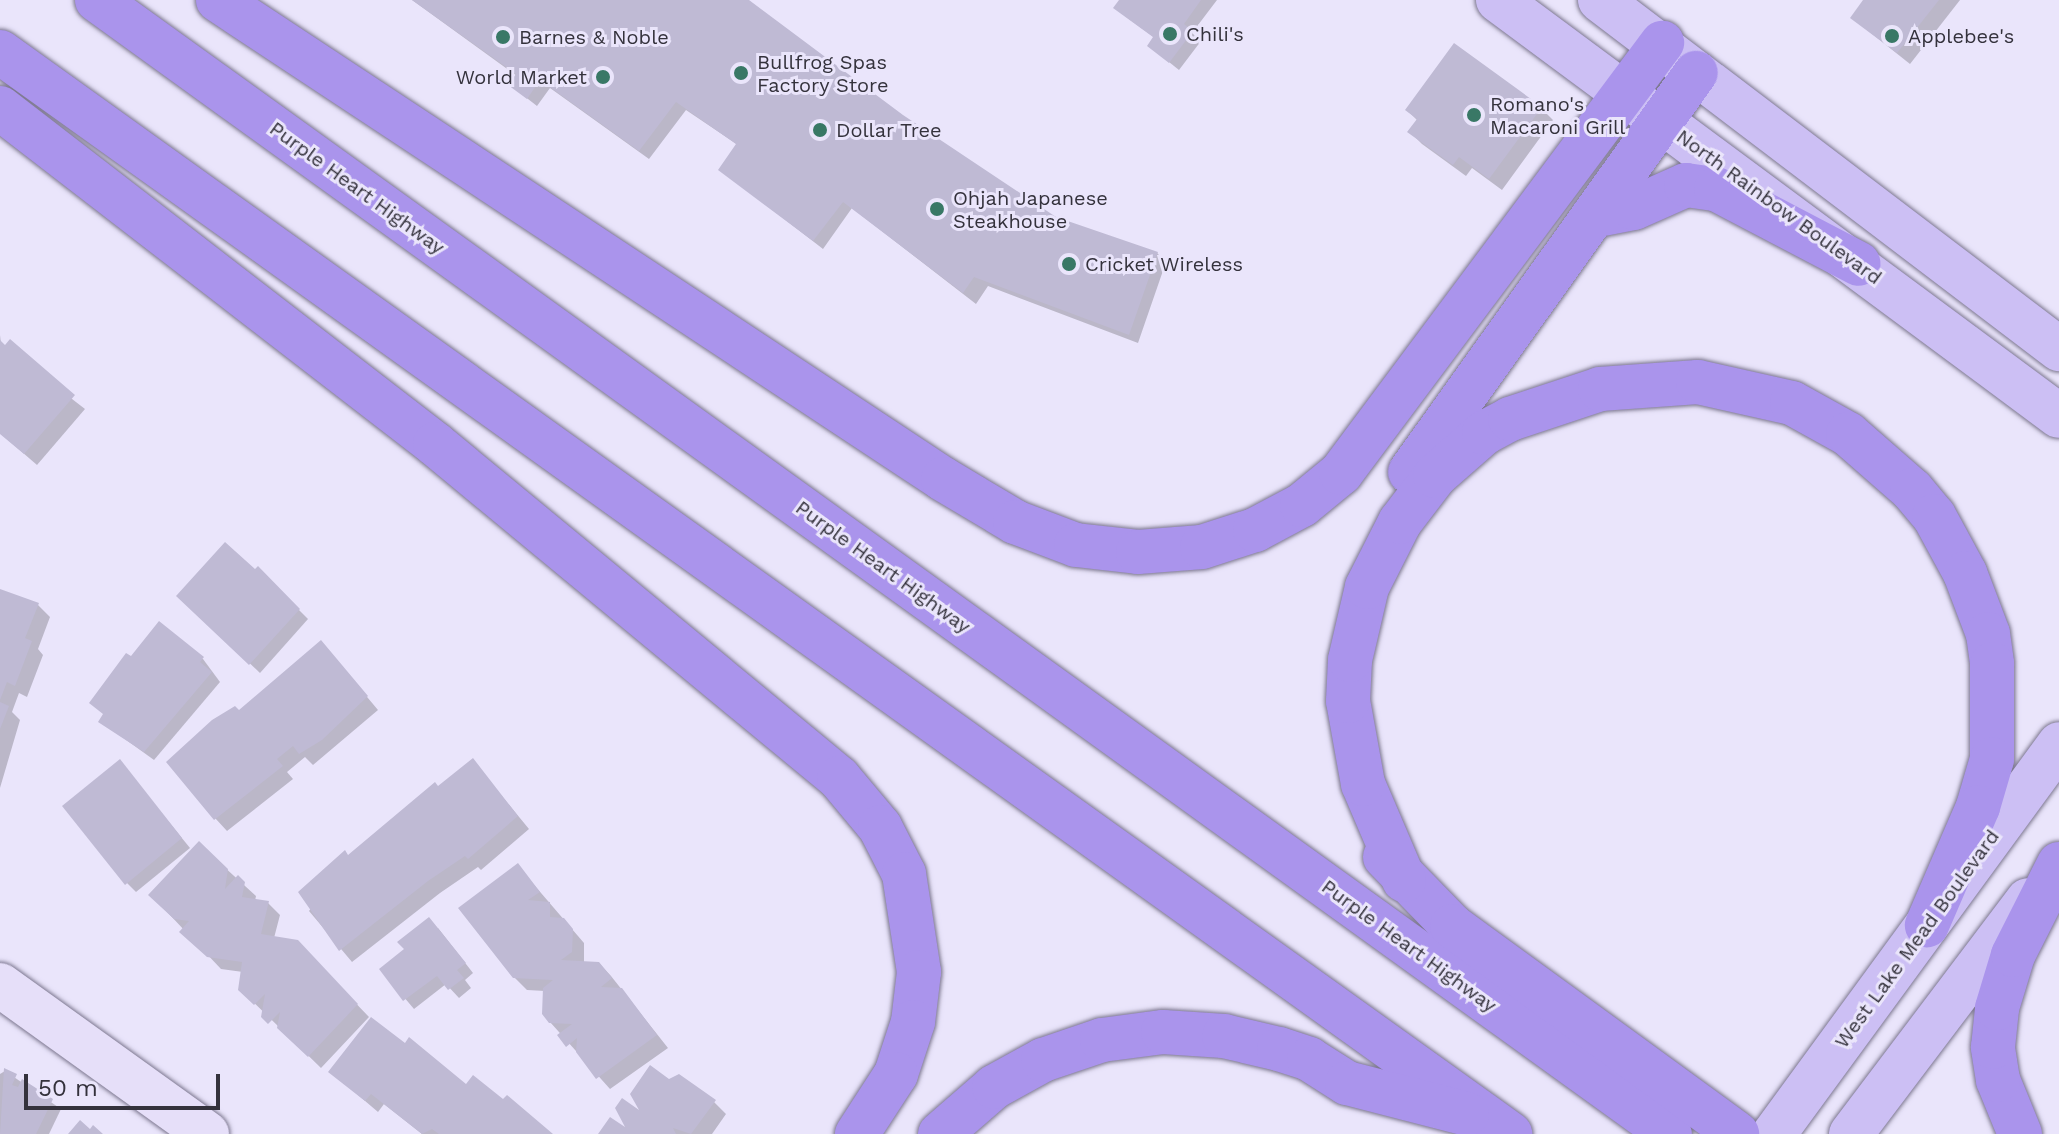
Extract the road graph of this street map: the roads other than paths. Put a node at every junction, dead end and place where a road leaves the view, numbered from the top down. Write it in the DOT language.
graph roads {
  1 [pos="97,0"];
  2 [pos="218,0"];
  3 [pos="1498,0"];
  4 [pos="1600,0"];
  5 [pos="1662,43"];
  6 [pos="0,52"];
  7 [pos="1696,73"];
  8 [pos="1621,92"];
  9 [pos="0,108"];
  10 [pos="1660,120"];
  11 [pos="1593,216"];
  12 [pos="1859,264"];
  13 [pos="2059,349"];
  14 [pos="2059,416"];
  15 [pos="2059,744"];
  16 [pos="2059,862"];
  17 [pos="1404,880"];
  18 [pos="1927,925"];
  19 [pos="0,985"];
  20 [pos="1785,1119"];
  21 [pos="1501,1127"];
  22 [pos="207,1134"];
  23 [pos="857,1134"];
  24 [pos="940,1134"];
  25 [pos="1670,1134"];
  26 [pos="1737,1134"];
  27 [pos="1851,1134"];
  28 [pos="2020,1134"];
  1 -- 25 [label="highway, Purple Heart Highway"];
  2 -- 8 [label="highway"];
  3 -- 8 [label="main road, North Rainbow Boulevard"];
  4 -- 5 [label="main road"];
  5 -- 7 [label="main road"];
  5 -- 8 [label="highway"];
  6 -- 21 [label="highway"];
  7 -- 10 [label="highway"];
  7 -- 13 [label="main road"];
  8 -- 10 [label="main road, North Rainbow Boulevard"];
  9 -- 23 [label="highway"];
  10 -- 11 [label="highway"];
  10 -- 12 [label="main road, North Rainbow Boulevard"];
  11 -- 12 [label="highway"];
  11 -- 17 [label="highway"];
  12 -- 14 [label="main road, North Rainbow Boulevard"];
  15 -- 18 [label="main road, West Lake Mead Boulevard"];
  16 -- 27 [label="main road"];
  16 -- 28 [label="highway"];
  17 -- 18 [label="highway"];
  17 -- 26 [label="highway"];
  18 -- 20 [label="main road, West Lake Mead Boulevard"];
  19 -- 22 [label="main road"];
  21 -- 24 [label="highway"];
}
